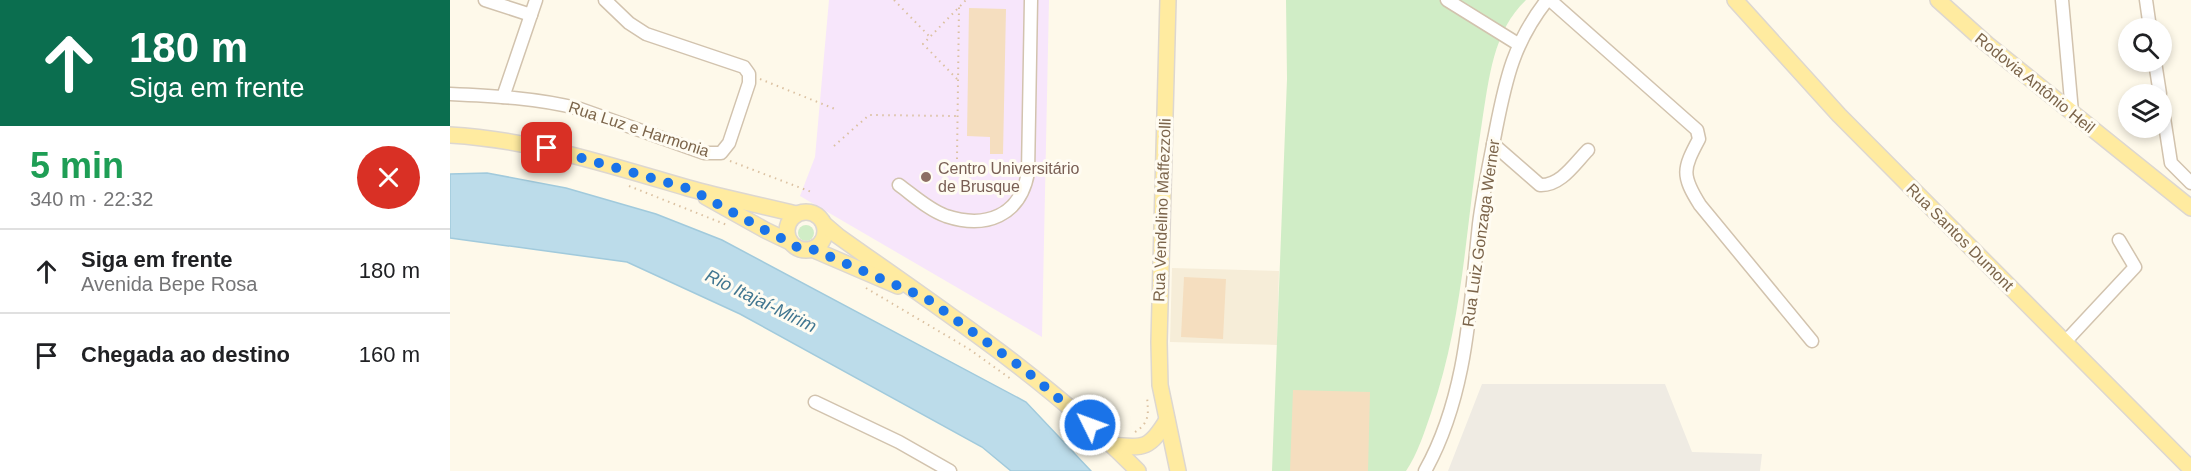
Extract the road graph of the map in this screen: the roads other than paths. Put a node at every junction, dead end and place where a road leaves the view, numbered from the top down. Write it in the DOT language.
graph roads {
  1 [pos="485,0"];
  2 [pos="536,0"];
  3 [pos="604,0"];
  4 [pos="1031,0"];
  5 [pos="1168,0"];
  6 [pos="1447,0"];
  7 [pos="1549,0"];
  8 [pos="1735,0"];
  9 [pos="1938,0"];
  10 [pos="2062,0"];
  11 [pos="2146,0"];
  12 [pos="531,15"];
  13 [pos="2149,18"];
  14 [pos="1518,44"];
  15 [pos="450,94"];
  16 [pos="503,97"];
  17 [pos="2072,112"];
  18 [pos="450,135"];
  19 [pos="2167,138"];
  20 [pos="1493,144"];
  21 [pos="1588,150"];
  22 [pos="2191,183"];
  23 [pos="899,185"];
  24 [pos="690,189"];
  25 [pos="2191,208"];
  26 [pos="796,214"];
  27 [pos="824,224"];
  28 [pos="2119,240"];
  29 [pos="789,242"];
  30 [pos="812,249"];
  31 [pos="926,298"];
  32 [pos="1812,341"];
  33 [pos="2065,342"];
  34 [pos="815,402"];
  35 [pos="1167,420"];
  36 [pos="1112,445"];
  37 [pos="2191,469"];
  38 [pos="950,471"];
  39 [pos="1138,471"];
  40 [pos="1178,471"];
  41 [pos="1425,471"];
  1 -- 12 [label="street"];
  2 -- 12 [label="street"];
  3 -- 16 [label="street, Rua Luz e Harmonia"];
  4 -- 23 [label="street"];
  5 -- 35 [label="main road, Rua Vendelino Maffezzolli"];
  6 -- 14 [label="street"];
  7 -- 14 [label="street, Rua Luiz Gonzaga Werner"];
  7 -- 32 [label="street"];
  8 -- 33 [label="main road, Rua Santos Dumont"];
  9 -- 17 [label="main road, Rodovia Antônio Heil"];
  10 -- 17 [label="street"];
  11 -- 13 [label="street"];
  12 -- 16 [label="street"];
  14 -- 20 [label="street, Rua Luiz Gonzaga Werner"];
  15 -- 16 [label="street, Rua Luz e Harmonia"];
  17 -- 25 [label="main road, Rodovia Antônio Heil"];
  18 -- 24 [label="main road"];
  19 -- 22 [label="street"];
  20 -- 21 [label="street"];
  20 -- 41 [label="street, Rua Luiz Gonzaga Werner"];
  24 -- 26 [label="main road"];
  24 -- 29 [label="main road"];
  26 -- 27 [label="main road"];
  26 -- 29 [label="main road"];
  27 -- 30 [label="main road"];
  27 -- 31 [label="main road"];
  28 -- 33 [label="street"];
  29 -- 30 [label="main road"];
  30 -- 31 [label="main road"];
  31 -- 36 [label="main road"];
  33 -- 37 [label="main road, Rua Santos Dumont"];
  34 -- 38 [label="street"];
  35 -- 36 [label="main road"];
  35 -- 40 [label="main road, Rua Vendelino Maffezzolli"];
  36 -- 39 [label="main road"];
}
